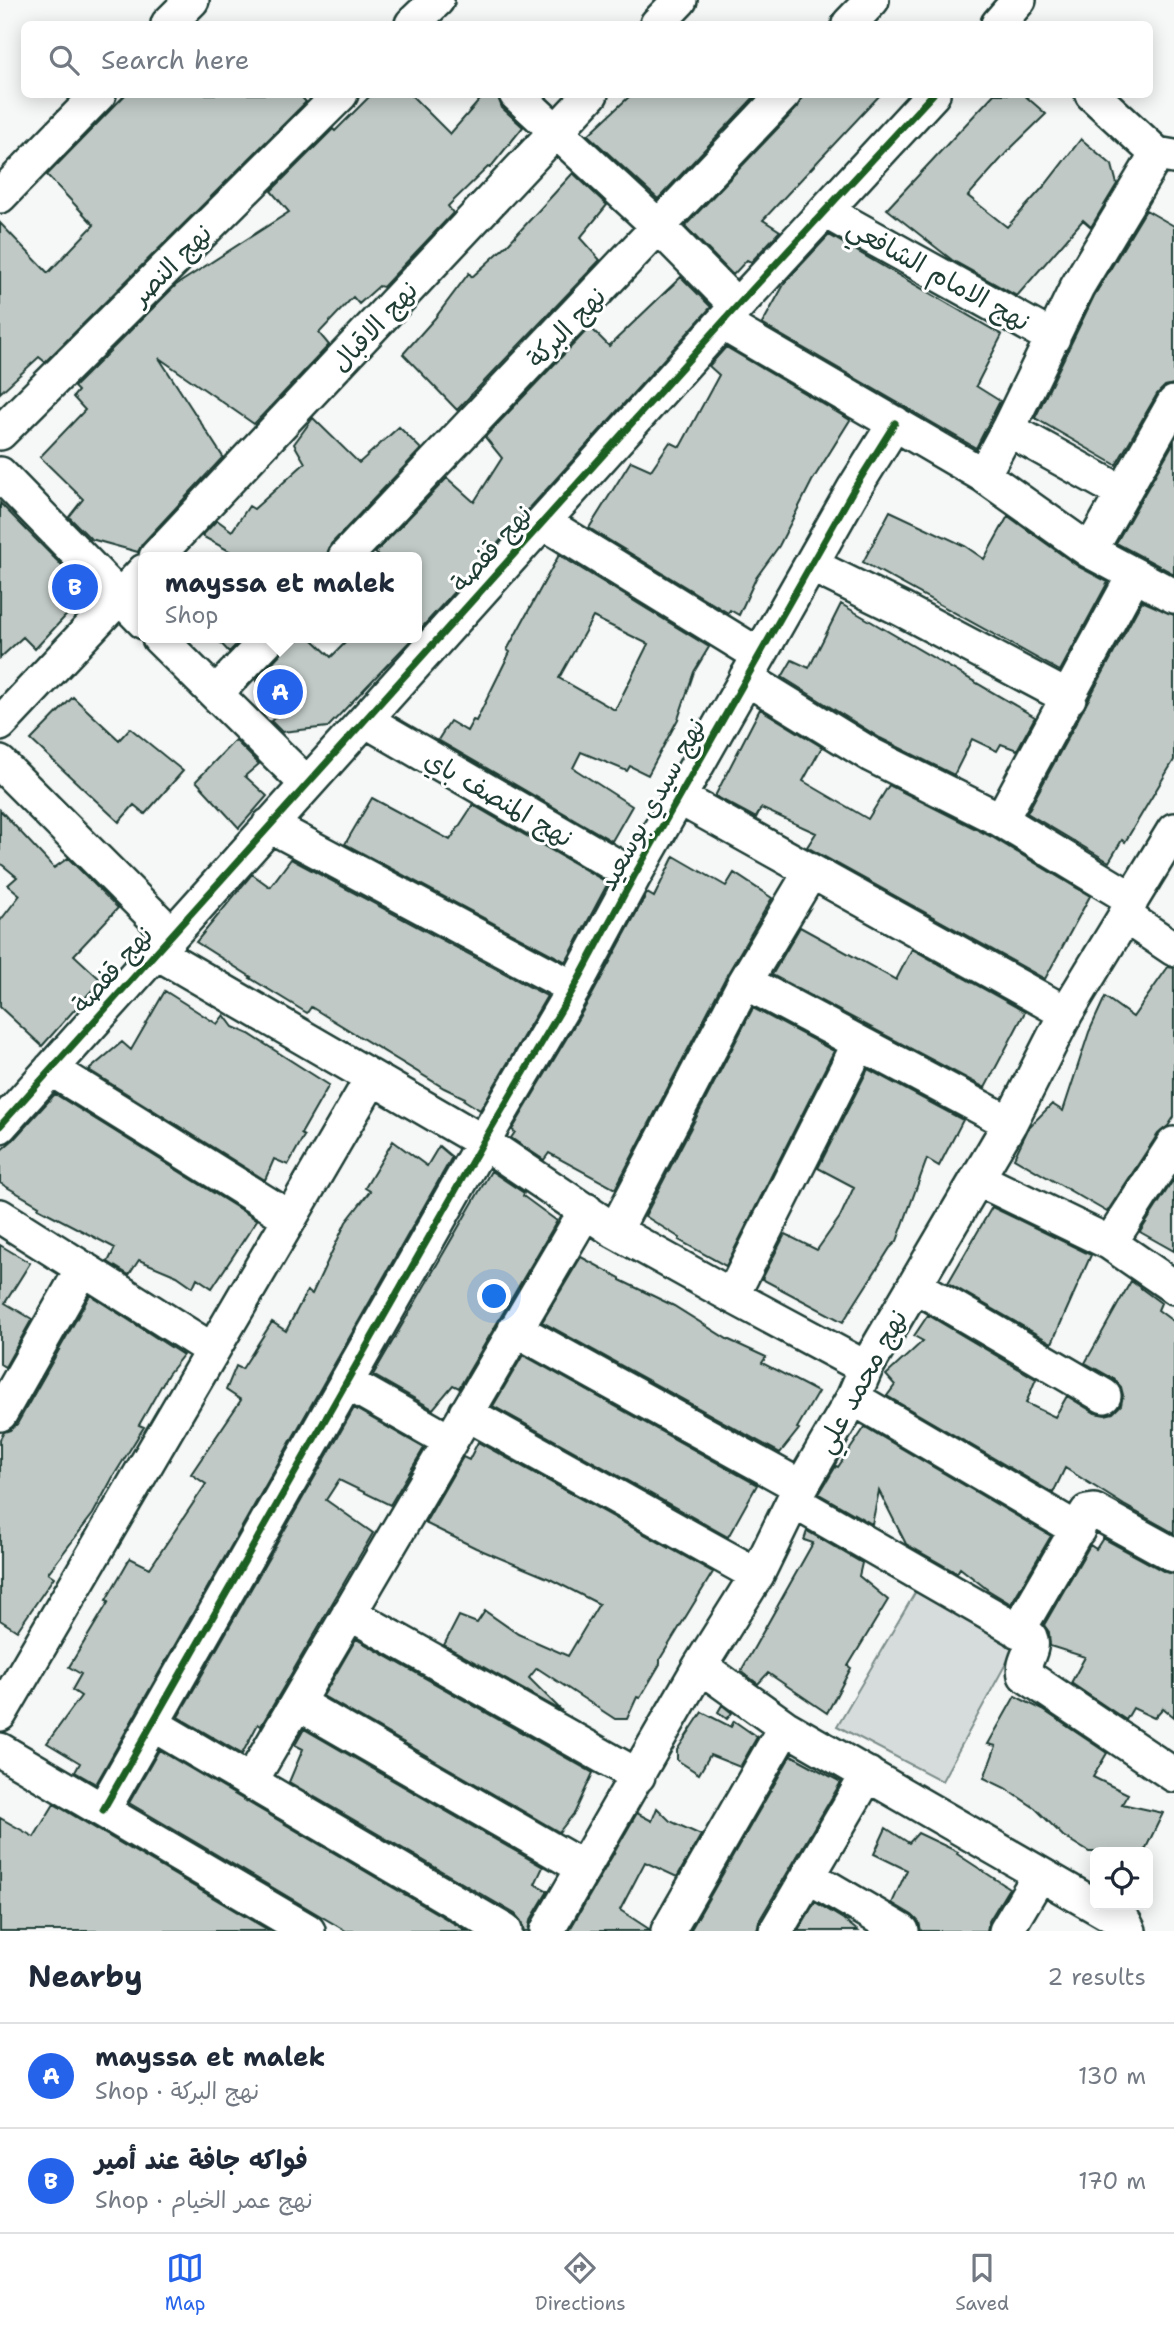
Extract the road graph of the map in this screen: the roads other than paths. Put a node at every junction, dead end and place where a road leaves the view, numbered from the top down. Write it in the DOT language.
graph roads {
  1 [pos="192,0"];
  2 [pos="680,0"];
  3 [pos="872,0"];
  4 [pos="171,21"];
  5 [pos="660,21"];
  6 [pos="852,21"];
  7 [pos="95,98"];
  8 [pos="337,98"];
  9 [pos="520,98"];
  10 [pos="587,98"];
  11 [pos="780,98"];
  12 [pos="929,98"];
  13 [pos="1097,98"];
  14 [pos="555,133"];
  15 [pos="1166,155"];
  16 [pos="0,196"];
  17 [pos="825,211"];
  18 [pos="660,228"];
  19 [pos="729,315"];
  20 [pos="1053,338"];
  21 [pos="1174,403"];
  22 [pos="895,423"];
  23 [pos="1008,429"];
  24 [pos="0,433"];
  25 [pos="0,474"];
  26 [pos="983,475"];
  27 [pos="1123,493"];
  28 [pos="543,522"];
  29 [pos="1090,551"];
  30 [pos="161,552"];
  31 [pos="350,552"];
  32 [pos="811,565"];
  33 [pos="1134,575"];
  34 [pos="138,577"];
  35 [pos="1174,596"];
  36 [pos="118,597"];
  37 [pos="138,616"];
  38 [pos="164,643"];
  39 [pos="264,643"];
  40 [pos="753,666"];
  41 [pos="216,693"];
  42 [pos="1069,698"];
  43 [pos="365,720"];
  44 [pos="0,724"];
  45 [pos="0,764"];
  46 [pos="307,784"];
  47 [pos="678,797"];
  48 [pos="1001,820"];
  49 [pos="270,825"];
  50 [pos="1174,830"];
  51 [pos="810,873"];
  52 [pos="634,876"];
  53 [pos="1129,908"];
  54 [pos="163,943"];
  55 [pos="1174,949"];
  56 [pos="745,982"];
  57 [pos="574,988"];
  58 [pos="1066,1013"];
  59 [pos="859,1044"];
  60 [pos="51,1069"];
  61 [pos="372,1078"];
  62 [pos="1010,1122"];
  63 [pos="0,1126"];
  64 [pos="483,1142"];
  65 [pos="1174,1144"];
  66 [pos="978,1179"];
  67 [pos="586,1210"];
  68 [pos="0,1216"];
  69 [pos="290,1219"];
  70 [pos="615,1231"];
  71 [pos="1110,1243"];
  72 [pos="83,1268"];
  73 [pos="916,1286"];
  74 [pos="1174,1287"];
  75 [pos="732,1296"];
  76 [pos="515,1329"];
  77 [pos="212,1350"];
  78 [pos="866,1368"];
  79 [pos="346,1382"];
  80 [pos="1104,1396"];
  81 [pos="4,1397"];
  82 [pos="853,1398"];
  83 [pos="458,1427"];
  84 [pos="797,1494"];
  85 [pos="1078,1530"];
  86 [pos="1174,1555"];
  87 [pos="757,1575"];
  88 [pos="349,1613"];
  89 [pos="1018,1631"];
  90 [pos="700,1666"];
  91 [pos="4,1700"];
  92 [pos="297,1703"];
  93 [pos="152,1724"];
  94 [pos="785,1727"];
  95 [pos="0,1750"];
  96 [pos="868,1774"];
  97 [pos="1174,1775"];
  98 [pos="638,1776"];
  99 [pos="251,1781"];
  100 [pos="103,1810"];
  101 [pos="582,1867"];
  102 [pos="1040,1874"];
  103 [pos="808,1877"];
  104 [pos="308,1931"];
  105 [pos="505,1931"];
  106 [pos="547,1931"];
  107 [pos="668,1931"];
  108 [pos="776,1931"];
  109 [pos="902,1931"];
  110 [pos="1006,1931"];
  111 [pos="1129,1931"];
  1 -- 4 [label="street"];
  2 -- 5 [label="street"];
  3 -- 6 [label="street"];
  7 -- 16 [label="street"];
  8 -- 24 [label="street, نهج النصر"];
  9 -- 14 [label="street"];
  10 -- 14 [label="street, نهج الاقبال"];
  11 -- 18 [label="street, نهج البركة"];
  12 -- 17 [label="street, نهج قفصة"];
  13 -- 15 [label="street"];
  14 -- 18 [label="street"];
  14 -- 30 [label="street, نهج الاقبال"];
  15 -- 20 [label="street"];
  17 -- 19 [label="street, نهج قفصة"];
  17 -- 20 [label="street, نهج الامام الشافعي"];
  18 -- 19 [label="street"];
  18 -- 31 [label="street, نهج البركة"];
  19 -- 22 [label="street"];
  19 -- 28 [label="street, نهج قفصة"];
  20 -- 23 [label="street"];
  21 -- 27 [label="street"];
  22 -- 26 [label="street"];
  22 -- 32 [label="street, نهج سيدي بوسعيد"];
  23 -- 26 [label="street"];
  23 -- 27 [label="street"];
  25 -- 36 [label="street"];
  26 -- 29 [label="street"];
  27 -- 29 [label="street"];
  28 -- 40 [label="street"];
  28 -- 43 [label="street, نهج قفصة"];
  29 -- 33 [label="street"];
  32 -- 40 [label="street, نهج سيدي بوسعيد"];
  32 -- 42 [label="street"];
  33 -- 35 [label="street"];
  33 -- 42 [label="street"];
  34 -- 36 [label="street"];
  36 -- 37 [label="street"];
  36 -- 44 [label="street"];
  38 -- 41 [label="street"];
  39 -- 41 [label="street"];
  40 -- 47 [label="street, نهج سيدي بوسعيد"];
  40 -- 48 [label="street"];
  41 -- 46 [label="street"];
  42 -- 48 [label="street"];
  43 -- 46 [label="street, نهج قفصة"];
  43 -- 52 [label="street, نهج المنصف باي"];
  45 -- 54 [label="street"];
  46 -- 49 [label="street, نهج قفصة"];
  47 -- 51 [label="street"];
  47 -- 52 [label="street, نهج سيدي بوسعيد"];
  48 -- 53 [label="street"];
  49 -- 54 [label="street, نهج قفصة"];
  49 -- 57 [label="street"];
  50 -- 53 [label="street, نهج محمد علي"];
  51 -- 56 [label="street"];
  51 -- 58 [label="street"];
  52 -- 57 [label="street, نهج سيدي بوسعيد"];
  53 -- 55 [label="street"];
  53 -- 58 [label="street, نهج محمد علي"];
  54 -- 60 [label="street, نهج قفصة"];
  54 -- 61 [label="street"];
  56 -- 59 [label="street"];
  56 -- 70 [label="street"];
  57 -- 64 [label="street, نهج سيدي بوسعيد"];
  58 -- 62 [label="street, نهج محمد علي"];
  59 -- 62 [label="street"];
  59 -- 75 [label="street"];
  60 -- 63 [label="street, نهج قفصة"];
  60 -- 69 [label="street"];
  61 -- 64 [label="street"];
  61 -- 69 [label="street"];
  62 -- 66 [label="street, نهج محمد علي"];
  64 -- 67 [label="street"];
  64 -- 79 [label="street, نهج سيدي بوسعيد"];
  65 -- 71 [label="street"];
  66 -- 71 [label="street"];
  66 -- 73 [label="street, نهج محمد علي"];
  67 -- 70 [label="street"];
  67 -- 76 [label="street"];
  68 -- 72 [label="street"];
  69 -- 77 [label="street"];
  70 -- 75 [label="street"];
  71 -- 74 [label="street"];
  72 -- 77 [label="street"];
  72 -- 81 [label="street"];
  73 -- 78 [label="street, نهج محمد علي"];
  73 -- 80 [label="street"];
  75 -- 78 [label="street"];
  76 -- 83 [label="street"];
  76 -- 84 [label="street"];
  77 -- 91 [label="street"];
  78 -- 82 [label="street, نهج محمد علي"];
  79 -- 83 [label="street"];
  79 -- 93 [label="street, نهج سيدي بوسعيد"];
  82 -- 84 [label="street, نهج محمد علي"];
  82 -- 85 [label="street"];
  83 -- 87 [label="street"];
  83 -- 88 [label="street"];
  84 -- 87 [label="street, نهج محمد علي"];
  84 -- 89 [label="street"];
  85 -- 86 [label="street"];
  85 -- 89 [label="street"];
  87 -- 90 [label="street, نهج محمد علي"];
  88 -- 92 [label="street"];
  88 -- 98 [label="street"];
  89 -- 97 [label="street"];
  90 -- 94 [label="street"];
  90 -- 98 [label="street, نهج محمد علي"];
  92 -- 99 [label="street"];
  92 -- 101 [label="street"];
  93 -- 99 [label="street"];
  93 -- 100 [label="street, نهج سيدي بوسعيد"];
  94 -- 96 [label="street"];
  94 -- 107 [label="street"];
  95 -- 100 [label="street"];
  96 -- 102 [label="street"];
  96 -- 103 [label="street"];
  98 -- 101 [label="street, نهج محمد علي"];
  99 -- 105 [label="street"];
  100 -- 104 [label="street"];
  101 -- 106 [label="street, نهج محمد علي"];
  102 -- 110 [label="street"];
  102 -- 111 [label="street"];
  103 -- 108 [label="street"];
  103 -- 109 [label="street"];
}
